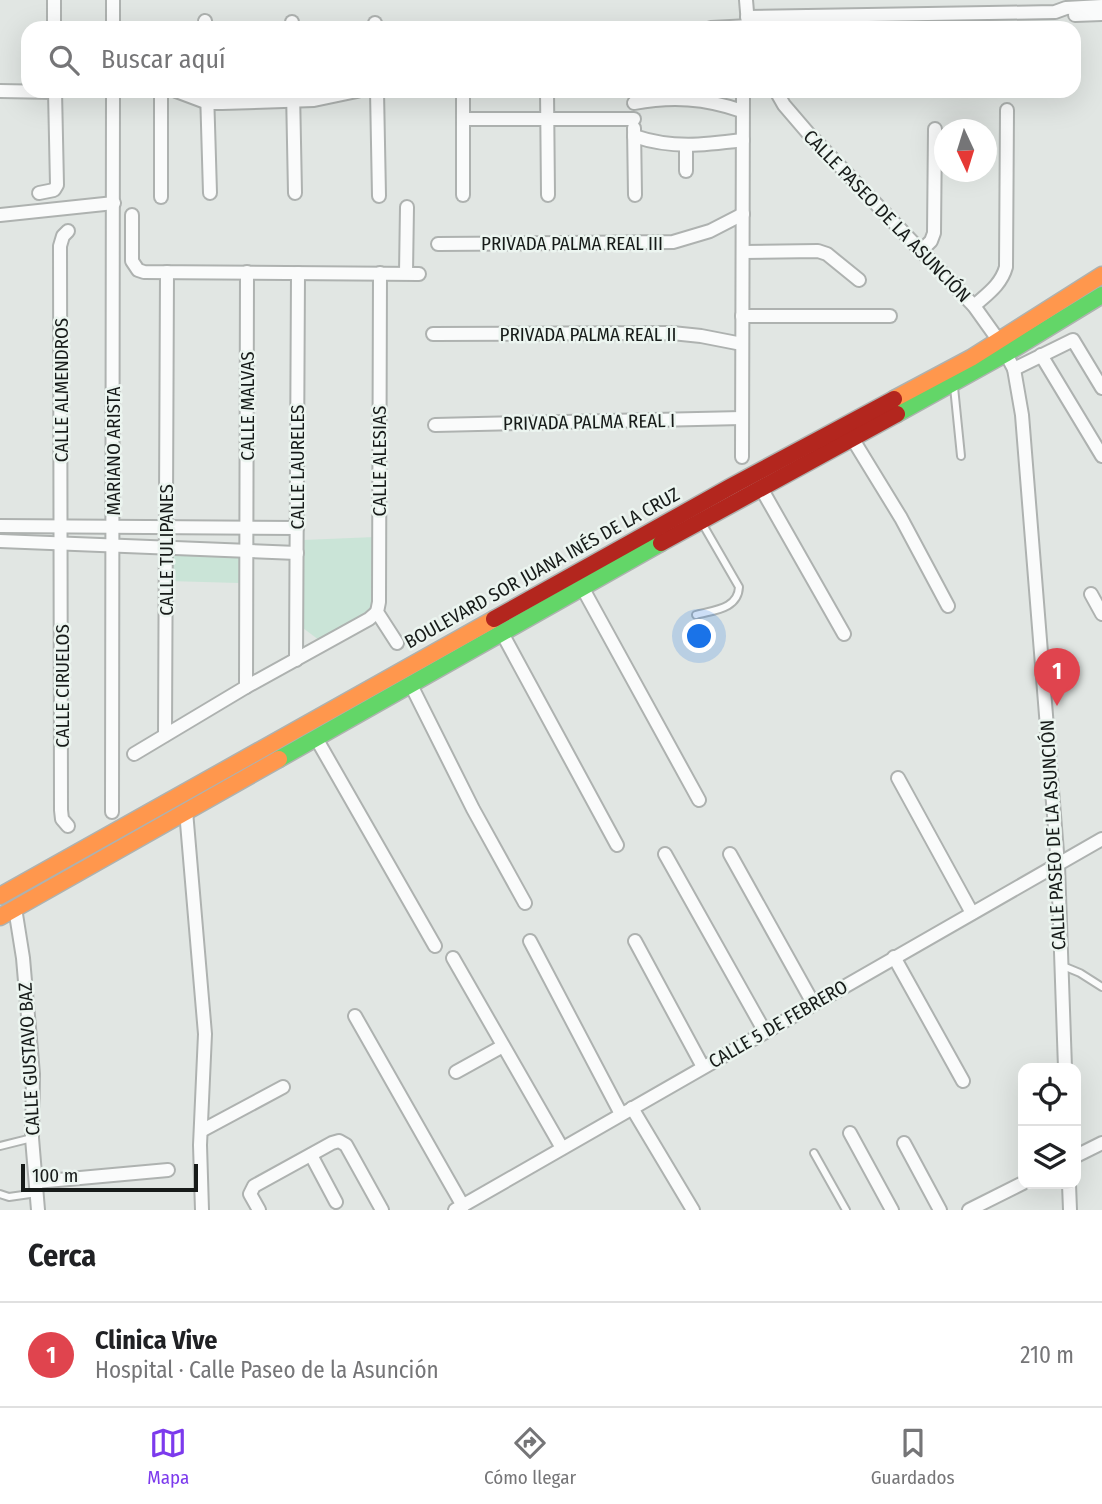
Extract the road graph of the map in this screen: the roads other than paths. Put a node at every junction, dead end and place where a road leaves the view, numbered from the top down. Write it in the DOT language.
graph roads {
  1 [pos="54,0"];
  2 [pos="113,0"];
  3 [pos="746,0"];
  4 [pos="1102,5"];
  5 [pos="1019,6"];
  6 [pos="944,7"];
  7 [pos="1055,12"];
  8 [pos="1102,14"];
  9 [pos="54,21"];
  10 [pos="113,21"];
  11 [pos="748,21"];
  12 [pos="783,21"];
  13 [pos="0,91"];
  14 [pos="21,91"];
  15 [pos="55,98"];
  16 [pos="113,98"];
  17 [pos="161,98"];
  18 [pos="208,98"];
  19 [pos="294,98"];
  20 [pos="304,98"];
  21 [pos="324,98"];
  22 [pos="377,98"];
  23 [pos="463,98"];
  24 [pos="547,98"];
  25 [pos="634,98"];
  26 [pos="646,98"];
  27 [pos="664,98"];
  28 [pos="700,98"];
  29 [pos="743,98"];
  30 [pos="780,98"];
  31 [pos="1007,110"];
  32 [pos="742,111"];
  33 [pos="463,119"];
  34 [pos="547,119"];
  35 [pos="634,119"];
  36 [pos="634,136"];
  37 [pos="743,140"];
  38 [pos="686,147"];
  39 [pos="686,171"];
  40 [pos="934,182"];
  41 [pos="39,193"];
  42 [pos="210,193"];
  43 [pos="295,193"];
  44 [pos="463,195"];
  45 [pos="548,195"];
  46 [pos="635,195"];
  47 [pos="379,196"];
  48 [pos="161,197"];
  49 [pos="114,203"];
  50 [pos="407,207"];
  51 [pos="743,214"];
  52 [pos="0,215"];
  53 [pos="132,215"];
  54 [pos="66,234"];
  55 [pos="438,244"];
  56 [pos="922,250"];
  57 [pos="743,253"];
  58 [pos="167,272"];
  59 [pos="247,272"];
  60 [pos="298,273"];
  61 [pos="380,273"];
  62 [pos="1102,275"];
  63 [pos="859,280"];
  64 [pos="1102,295"];
  65 [pos="974,306"];
  66 [pos="743,316"];
  67 [pos="890,316"];
  68 [pos="433,334"];
  69 [pos="742,344"];
  70 [pos="1003,347"];
  71 [pos="1041,355"];
  72 [pos="1014,369"];
  73 [pos="954,382"];
  74 [pos="1102,388"];
  75 [pos="742,418"];
  76 [pos="435,425"];
  77 [pos="852,438"];
  78 [pos="961,456"];
  79 [pos="1102,456"];
  80 [pos="742,457"];
  81 [pos="761,488"];
  82 [pos="701,521"];
  83 [pos="0,526"];
  84 [pos="62,527"];
  85 [pos="113,527"];
  86 [pos="166,528"];
  87 [pos="297,528"];
  88 [pos="246,540"];
  89 [pos="0,541"];
  90 [pos="62,543"];
  91 [pos="112,545"];
  92 [pos="166,547"];
  93 [pos="297,553"];
  94 [pos="582,587"];
  95 [pos="1091,594"];
  96 [pos="948,606"];
  97 [pos="377,612"];
  98 [pos="1102,614"];
  99 [pos="695,615"];
  100 [pos="502,633"];
  101 [pos="844,634"];
  102 [pos="397,643"];
  103 [pos="296,660"];
  104 [pos="411,685"];
  105 [pos="246,687"];
  106 [pos="165,735"];
  107 [pos="316,738"];
  108 [pos="134,754"];
  109 [pos="898,778"];
  110 [pos="699,800"];
  111 [pos="186,811"];
  112 [pos="112,812"];
  113 [pos="68,826"];
  114 [pos="1102,839"];
  115 [pos="617,845"];
  116 [pos="665,854"];
  117 [pos="730,854"];
  118 [pos="1058,865"];
  119 [pos="0,896"];
  120 [pos="525,903"];
  121 [pos="15,908"];
  122 [pos="972,913"];
  123 [pos="0,917"];
  124 [pos="530,941"];
  125 [pos="635,941"];
  126 [pos="435,946"];
  127 [pos="894,957"];
  128 [pos="453,958"];
  129 [pos="1061,965"];
  130 [pos="1102,987"];
  131 [pos="813,1003"];
  132 [pos="355,1016"];
  133 [pos="765,1032"];
  134 [pos="503,1046"];
  135 [pos="1065,1063"];
  136 [pos="703,1068"];
  137 [pos="456,1072"];
  138 [pos="963,1081"];
  139 [pos="283,1087"];
  140 [pos="626,1111"];
  141 [pos="201,1131"];
  142 [pos="850,1133"];
  143 [pos="32,1138"];
  144 [pos="904,1143"];
  145 [pos="1102,1143"];
  146 [pos="0,1146"];
  147 [pos="562,1148"];
  148 [pos="814,1153"];
  149 [pos="1081,1154"];
  150 [pos="311,1155"];
  151 [pos="168,1170"];
  152 [pos="1018,1186"];
  153 [pos="36,1187"];
  154 [pos="1069,1189"];
  155 [pos="0,1194"];
  156 [pos="336,1202"];
  157 [pos="459,1208"];
  158 [pos="38,1210"];
  159 [pos="202,1210"];
  160 [pos="259,1210"];
  161 [pos="382,1210"];
  162 [pos="693,1210"];
  163 [pos="846,1210"];
  164 [pos="892,1210"];
  165 [pos="940,1210"];
  166 [pos="969,1210"];
  167 [pos="1070,1210"];
  1 -- 9 [label="street"];
  2 -- 10 [label="street"];
  3 -- 11 [label="street"];
  4 -- 7 [label="street"];
  5 -- 6 [label="street"];
  5 -- 7 [label="street"];
  6 -- 12 [label="street"];
  7 -- 8 [label="street"];
  13 -- 14 [label="street"];
  15 -- 41 [label="street"];
  16 -- 49 [label="street, MARIANO ARISTA"];
  17 -- 48 [label="street"];
  18 -- 42 [label="street"];
  19 -- 43 [label="street"];
  20 -- 21 [label="street"];
  22 -- 47 [label="street"];
  23 -- 33 [label="street"];
  24 -- 34 [label="street"];
  25 -- 35 [label="street"];
  26 -- 27 [label="street"];
  28 -- 32 [label="street"];
  29 -- 32 [label="street"];
  30 -- 56 [label="street, CALLE PASEO DE LA ASUNCIÓN"];
  31 -- 65 [label="street"];
  32 -- 37 [label="street"];
  33 -- 34 [label="street"];
  33 -- 44 [label="street"];
  34 -- 35 [label="street"];
  34 -- 45 [label="street"];
  35 -- 36 [label="street"];
  36 -- 38 [label="street"];
  36 -- 46 [label="street"];
  37 -- 38 [label="street"];
  37 -- 51 [label="street"];
  38 -- 39 [label="street"];
  40 -- 56 [label="street"];
  49 -- 52 [label="street"];
  49 -- 85 [label="street, MARIANO ARISTA"];
  50 -- 61 [label="street"];
  51 -- 55 [label="street, PRIVADA PALMA REAL III"];
  51 -- 57 [label="street"];
  53 -- 58 [label="street"];
  54 -- 84 [label="street, CALLE ALMENDROS"];
  56 -- 65 [label="street, CALLE PASEO DE LA ASUNCIÓN"];
  57 -- 63 [label="street"];
  57 -- 66 [label="street"];
  58 -- 59 [label="street"];
  58 -- 86 [label="street, CALLE TULIPANES"];
  59 -- 60 [label="street"];
  59 -- 88 [label="street, CALLE MALVAS"];
  60 -- 61 [label="street"];
  60 -- 87 [label="street, CALLE LAURELES"];
  61 -- 97 [label="street, CALLE ALESIAS"];
  62 -- 70 [label="main road, BOULEVARD SOR JUANA INÉS DE LA CRUZ"];
  64 -- 70 [label="main road, BOULEVARD SOR JUANA INÉS DE LA CRUZ"];
  65 -- 70 [label="street, CALLE PASEO DE LA ASUNCIÓN"];
  66 -- 67 [label="street"];
  66 -- 69 [label="street"];
  68 -- 69 [label="street, PRIVADA PALMA REAL II"];
  69 -- 75 [label="street"];
  70 -- 72 [label="street, CALLE PASEO DE LA ASUNCIÓN"];
  70 -- 73 [label="main road, BOULEVARD SOR JUANA INÉS DE LA CRUZ"];
  70 -- 119 [label="main road, BOULEVARD SOR JUANA INÉS DE LA CRUZ"];
  71 -- 72 [label="street"];
  71 -- 74 [label="street"];
  71 -- 79 [label="street"];
  72 -- 118 [label="street, CALLE PASEO DE LA ASUNCIÓN"];
  73 -- 77 [label="main road, BOULEVARD SOR JUANA INÉS DE LA CRUZ"];
  73 -- 78 [label="lane"];
  75 -- 76 [label="street, PRIVADA PALMA REAL I"];
  75 -- 80 [label="street"];
  77 -- 81 [label="main road, BOULEVARD SOR JUANA INÉS DE LA CRUZ"];
  77 -- 96 [label="street"];
  81 -- 82 [label="main road, BOULEVARD SOR JUANA INÉS DE LA CRUZ"];
  81 -- 101 [label="street"];
  82 -- 94 [label="main road, BOULEVARD SOR JUANA INÉS DE LA CRUZ"];
  82 -- 99 [label="lane"];
  83 -- 84 [label="street"];
  84 -- 85 [label="street"];
  84 -- 90 [label="street, CALLE ALMENDROS"];
  85 -- 86 [label="street"];
  85 -- 91 [label="street, MARIANO ARISTA"];
  86 -- 88 [label="street"];
  86 -- 92 [label="street, CALLE TULIPANES"];
  87 -- 88 [label="street"];
  87 -- 93 [label="street, CALLE LAURELES"];
  88 -- 92 [label="street"];
  88 -- 93 [label="street"];
  88 -- 105 [label="street"];
  89 -- 90 [label="street"];
  90 -- 91 [label="street"];
  90 -- 113 [label="street, CALLE CIRUELOS"];
  91 -- 92 [label="street"];
  91 -- 112 [label="street, MARIANO ARISTA"];
  92 -- 106 [label="street, CALLE TULIPANES"];
  93 -- 103 [label="street, CALLE LAURELES"];
  94 -- 100 [label="main road, BOULEVARD SOR JUANA INÉS DE LA CRUZ"];
  94 -- 110 [label="street"];
  95 -- 98 [label="street"];
  97 -- 102 [label="street"];
  97 -- 103 [label="street"];
  100 -- 104 [label="main road, BOULEVARD SOR JUANA INÉS DE LA CRUZ"];
  100 -- 115 [label="street"];
  103 -- 105 [label="street"];
  104 -- 107 [label="main road, BOULEVARD SOR JUANA INÉS DE LA CRUZ"];
  104 -- 120 [label="street"];
  105 -- 106 [label="street"];
  106 -- 108 [label="street"];
  107 -- 111 [label="main road, BOULEVARD SOR JUANA INÉS DE LA CRUZ"];
  107 -- 126 [label="street"];
  109 -- 122 [label="street"];
  111 -- 121 [label="main road, BOULEVARD SOR JUANA INÉS DE LA CRUZ"];
  111 -- 141 [label="street"];
  114 -- 118 [label="street, CALLE 5 DE FEBRERO"];
  116 -- 133 [label="street"];
  117 -- 131 [label="street"];
  118 -- 122 [label="street, CALLE 5 DE FEBRERO"];
  118 -- 129 [label="street, CALLE PASEO DE LA ASUNCIÓN"];
  121 -- 123 [label="main road, BOULEVARD SOR JUANA INÉS DE LA CRUZ"];
  121 -- 143 [label="street, CALLE GUSTAVO BAZ"];
  122 -- 127 [label="street, CALLE 5 DE FEBRERO"];
  124 -- 140 [label="street"];
  125 -- 136 [label="street"];
  127 -- 131 [label="street, CALLE 5 DE FEBRERO"];
  127 -- 138 [label="street"];
  128 -- 134 [label="street"];
  129 -- 130 [label="lane"];
  129 -- 135 [label="street, CALLE PASEO DE LA ASUNCIÓN"];
  131 -- 133 [label="street, CALLE 5 DE FEBRERO"];
  132 -- 157 [label="street"];
  133 -- 136 [label="street, CALLE 5 DE FEBRERO"];
  134 -- 137 [label="street"];
  134 -- 147 [label="street"];
  136 -- 140 [label="street, CALLE 5 DE FEBRERO"];
  139 -- 141 [label="street"];
  140 -- 147 [label="street, CALLE 5 DE FEBRERO"];
  140 -- 162 [label="street"];
  141 -- 159 [label="street"];
  142 -- 164 [label="street"];
  143 -- 146 [label="lane"];
  143 -- 153 [label="street, CALLE GUSTAVO BAZ"];
  144 -- 165 [label="street"];
  145 -- 149 [label="street"];
  147 -- 157 [label="street, CALLE 5 DE FEBRERO"];
  148 -- 163 [label="lane"];
  150 -- 156 [label="street"];
  150 -- 160 [label="street"];
  150 -- 161 [label="street"];
  151 -- 153 [label="street"];
  152 -- 166 [label="street"];
  153 -- 155 [label="lane"];
  153 -- 158 [label="street, CALLE GUSTAVO BAZ"];
  154 -- 167 [label="street"];
}
